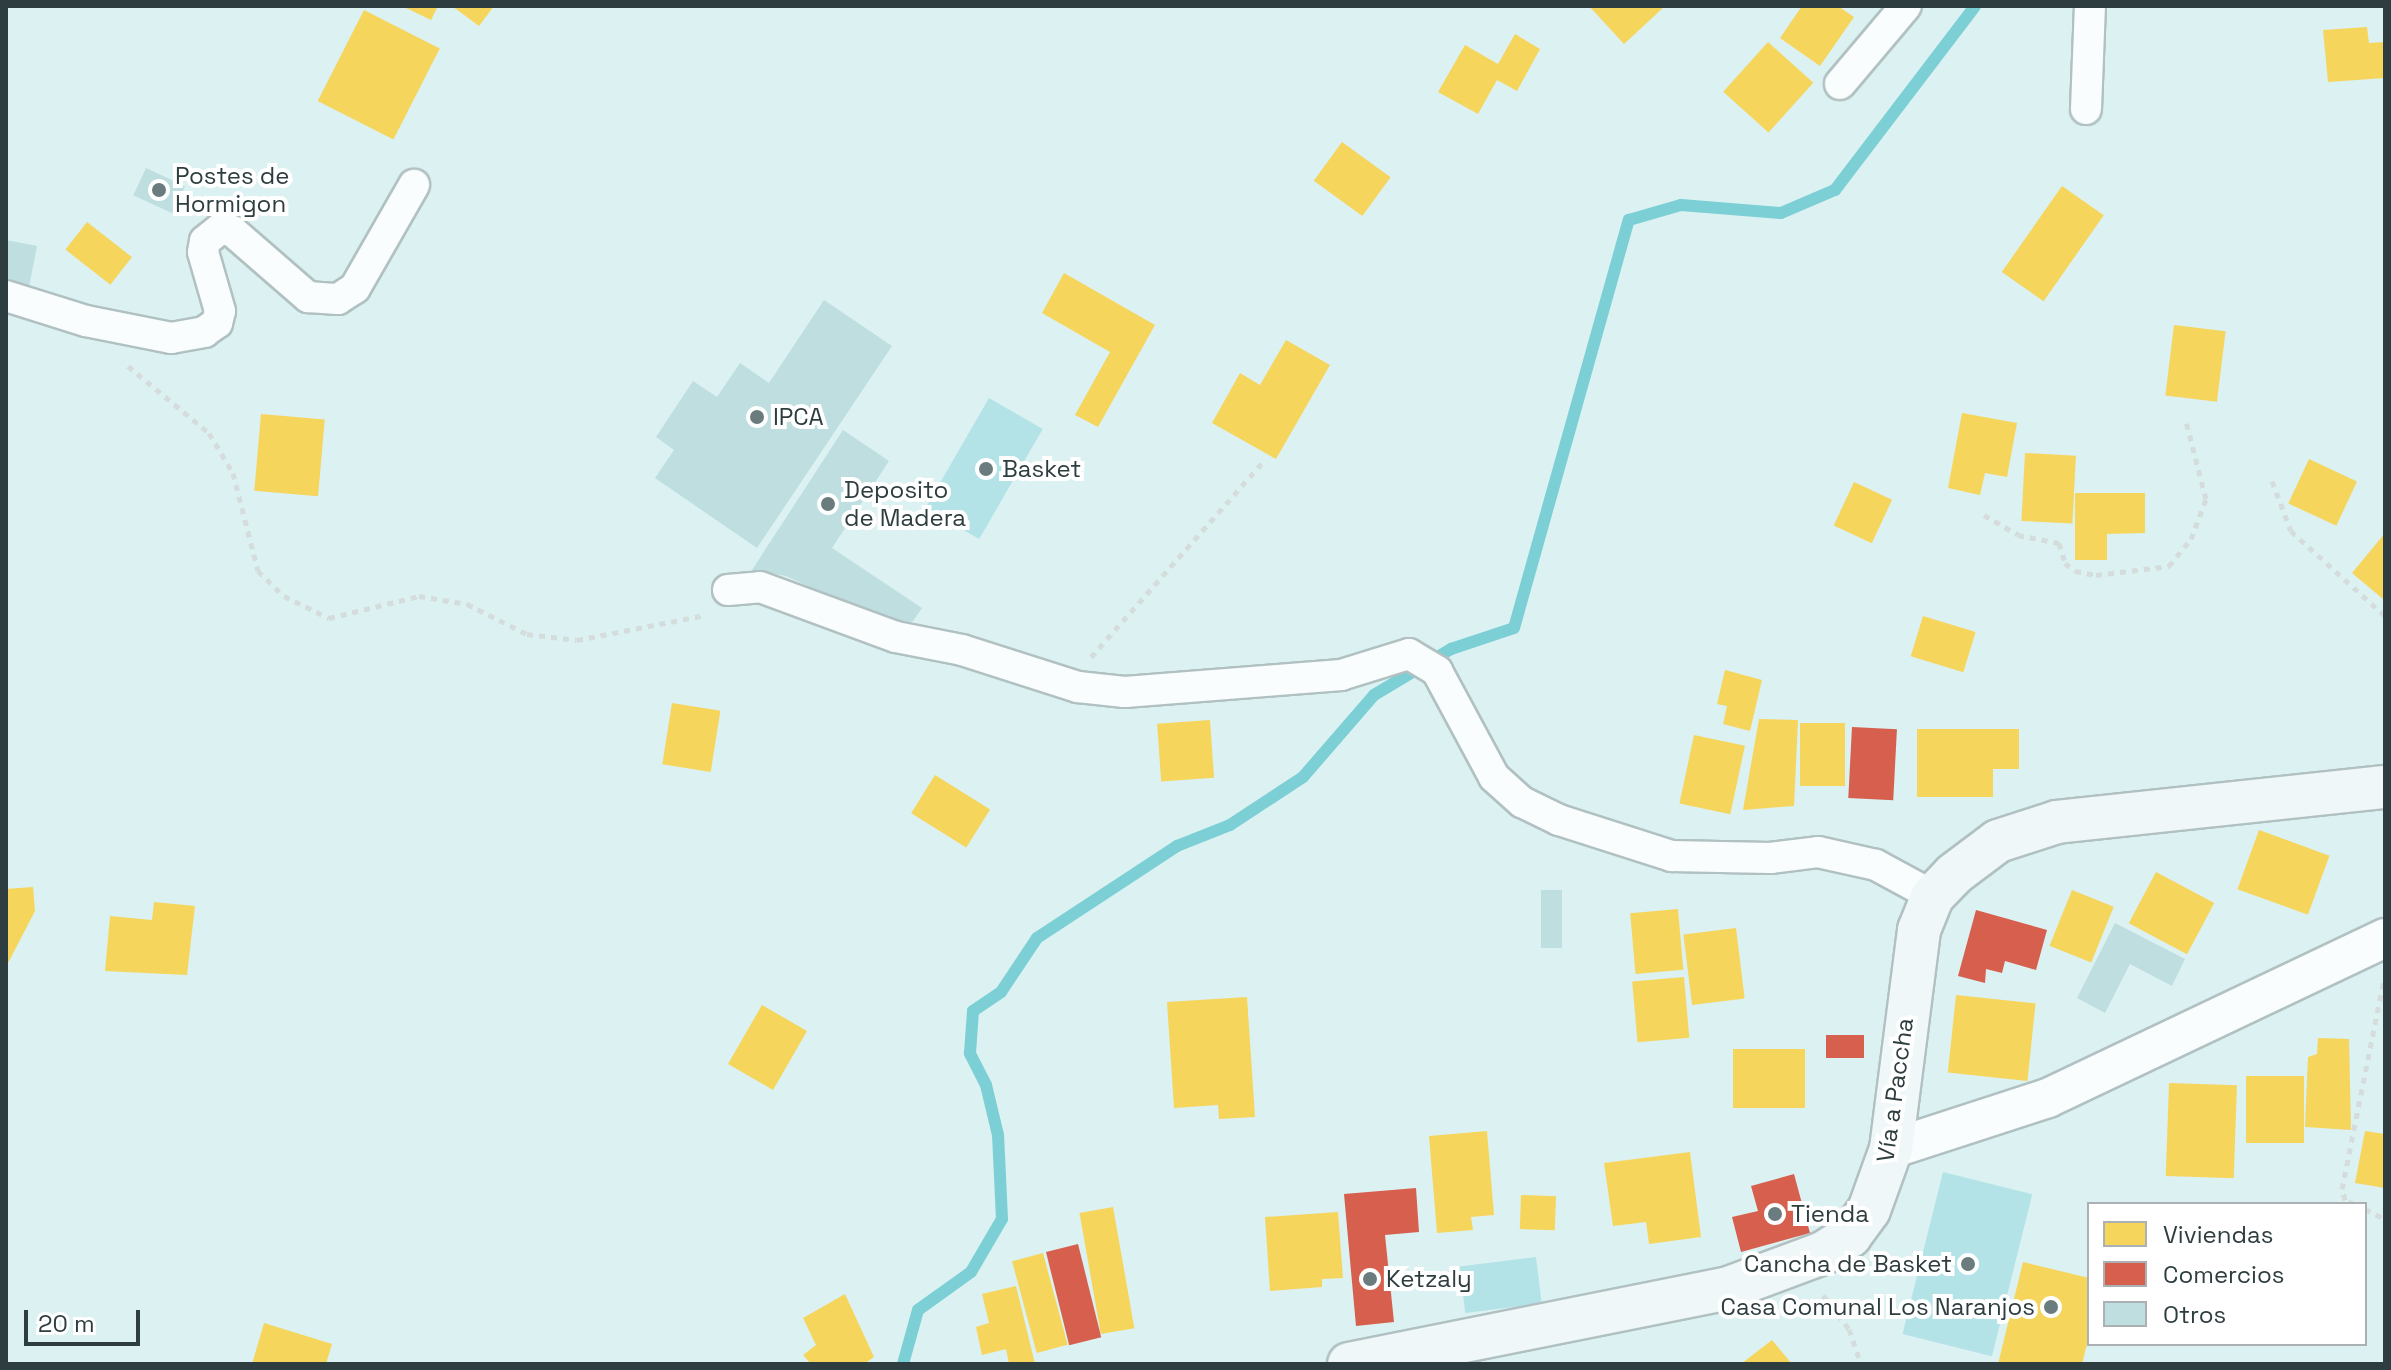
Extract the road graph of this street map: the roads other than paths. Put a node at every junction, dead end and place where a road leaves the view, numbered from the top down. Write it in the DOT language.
graph roads {
  1 [pos="1906,6"];
  2 [pos="2090,6"];
  3 [pos="1840,84"];
  4 [pos="2086,109"];
  5 [pos="414,185"];
  6 [pos="6,296"];
  7 [pos="728,590"];
  8 [pos="2385,787"];
  9 [pos="1933,896"];
  10 [pos="2385,938"];
  11 [pos="1891,1149"];
  12 [pos="1349,1364"];
  1 -- 3 [label="street"];
  2 -- 4 [label="street"];
  5 -- 6 [label="street"];
  7 -- 9 [label="street"];
  8 -- 9 [label="main road, Vía a Paccha"];
  9 -- 11 [label="main road, Vía a Paccha"];
  10 -- 11 [label="street"];
  11 -- 12 [label="main road, Vía a Paccha"];
}
